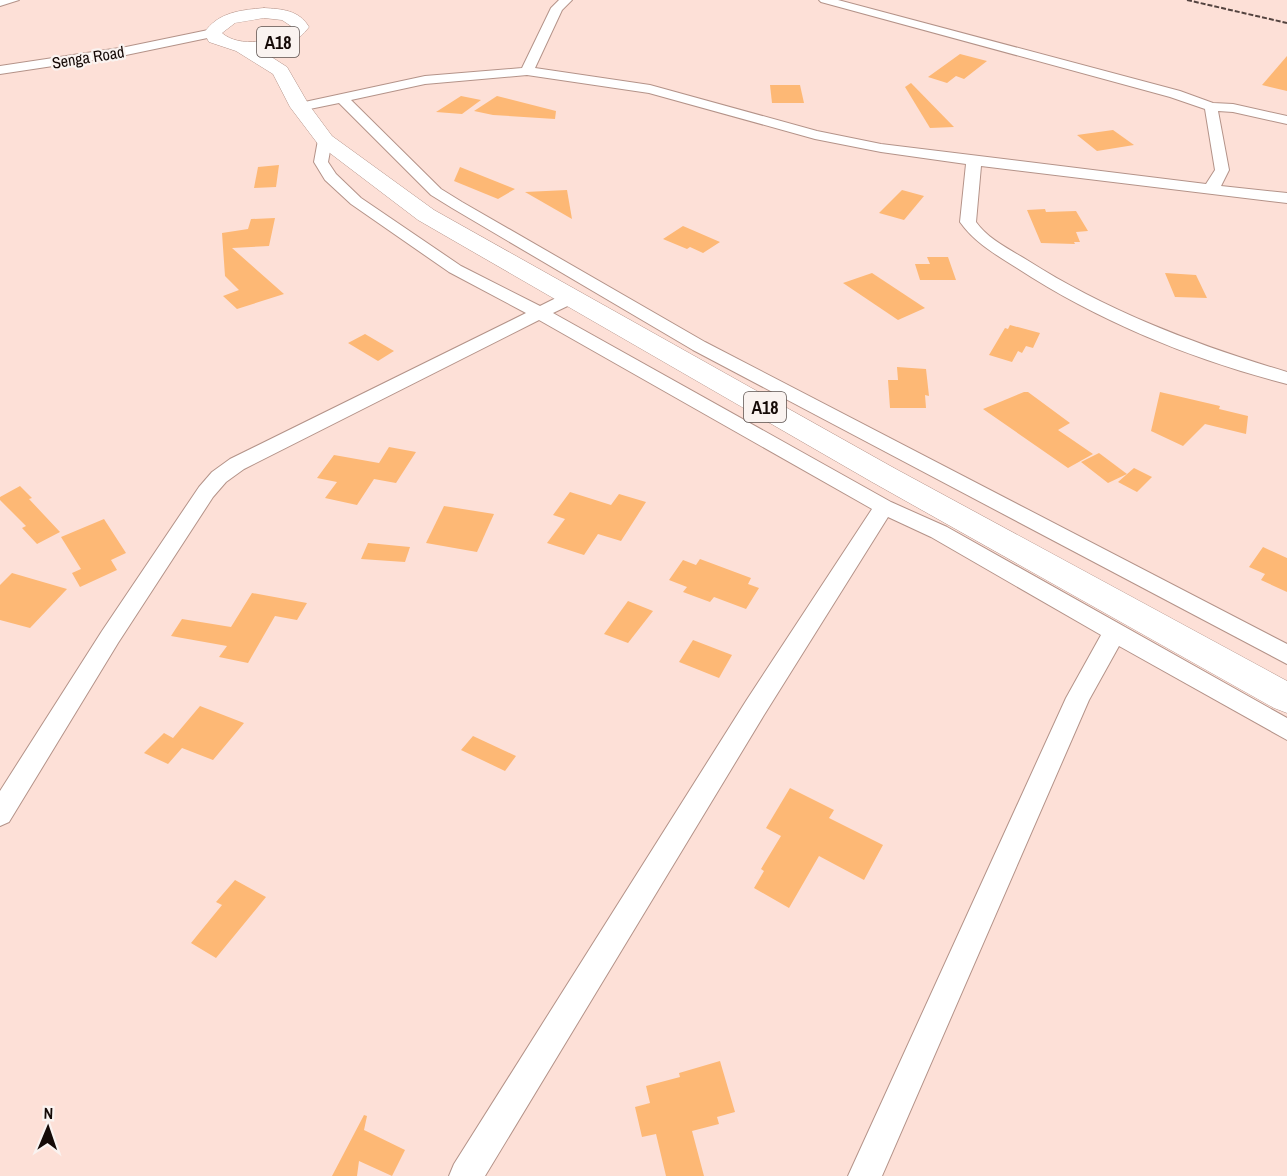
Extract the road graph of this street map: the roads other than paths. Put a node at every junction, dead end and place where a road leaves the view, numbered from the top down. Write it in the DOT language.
graph roads {
  1 [pos="13,0"];
  2 [pos="232,0"];
  3 [pos="566,0"];
  4 [pos="825,0"];
  5 [pos="0,3"];
  6 [pos="259,7"];
  7 [pos="219,33"];
  8 [pos="286,39"];
  9 [pos="240,46"];
  10 [pos="0,70"];
  11 [pos="527,70"];
  12 [pos="280,71"];
  13 [pos="342,98"];
  14 [pos="300,107"];
  15 [pos="1211,107"];
  16 [pos="1287,120"];
  17 [pos="325,140"];
  18 [pos="974,161"];
  19 [pos="1210,189"];
  20 [pos="1287,198"];
  21 [pos="572,297"];
  22 [pos="541,314"];
  23 [pos="1287,378"];
  24 [pos="884,507"];
  25 [pos="1114,633"];
  26 [pos="1287,655"];
  27 [pos="1287,698"];
  28 [pos="1287,729"];
  29 [pos="0,814"];
  30 [pos="466,1176"];
  31 [pos="865,1176"];
  1 -- 5 [label="street"];
  2 -- 7 [label="highway"];
  3 -- 11 [label="street"];
  4 -- 15 [label="street"];
  6 -- 7 [label="highway, A18"];
  6 -- 8 [label="highway, A18"];
  7 -- 9 [label="highway, A18"];
  7 -- 10 [label="street, Senga Road"];
  8 -- 9 [label="highway, A18"];
  8 -- 12 [label="highway, A18"];
  9 -- 12 [label="highway, A18"];
  11 -- 13 [label="street"];
  11 -- 18 [label="street"];
  12 -- 14 [label="highway, A18"];
  13 -- 14 [label="street"];
  13 -- 26 [label="street"];
  14 -- 17 [label="highway, A18"];
  15 -- 16 [label="street"];
  15 -- 19 [label="street"];
  17 -- 21 [label="highway, A18"];
  17 -- 22 [label="street"];
  18 -- 19 [label="street"];
  18 -- 23 [label="street"];
  19 -- 20 [label="street"];
  21 -- 22 [label="street"];
  21 -- 27 [label="highway, A18"];
  22 -- 24 [label="street"];
  22 -- 29 [label="street"];
  24 -- 25 [label="street"];
  24 -- 30 [label="street"];
  25 -- 28 [label="street"];
  25 -- 31 [label="street"];
}
